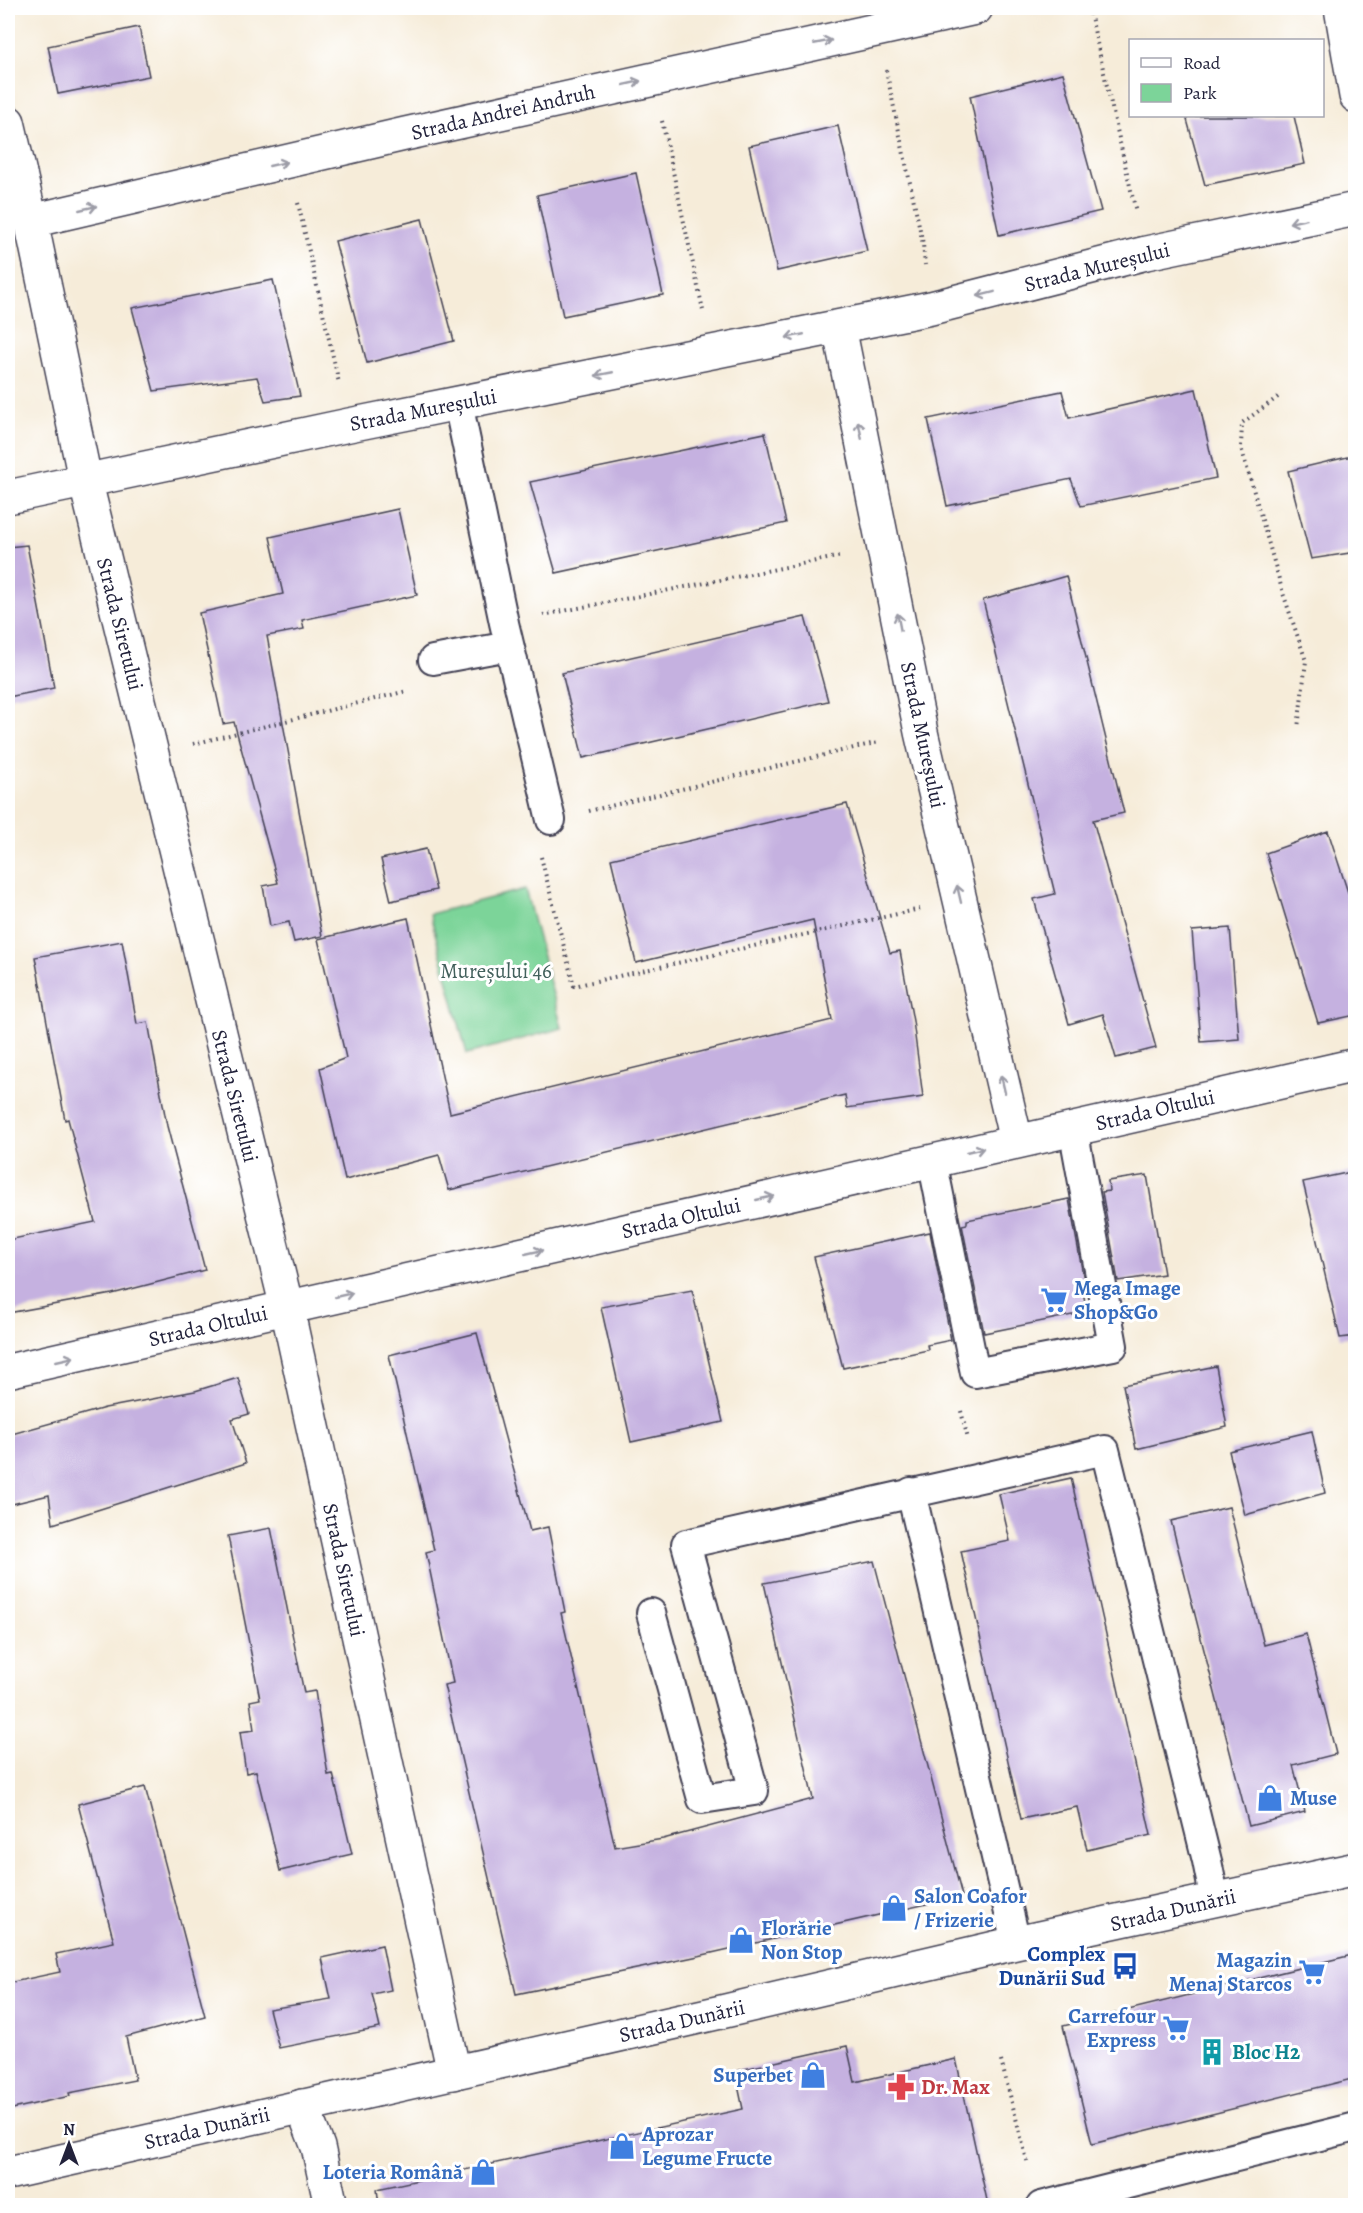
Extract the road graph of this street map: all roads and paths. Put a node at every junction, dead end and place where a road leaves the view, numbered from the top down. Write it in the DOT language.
graph roads {
  1 [pos="976,8"];
  2 [pos="1089,8"];
  3 [pos="1341,8"];
  4 [pos="653,79"];
  5 [pos="1356,96"];
  6 [pos="894,107"];
  7 [pos="8,122"];
  8 [pos="288,161"];
  9 [pos="1131,189"];
  10 [pos="1356,209"];
  11 [pos="31,221"];
  12 [pos="923,244"];
  13 [pos="839,327"];
  14 [pos="711,352"];
  15 [pos="1278,397"];
  16 [pos="458,403"];
  17 [pos="349,425"];
  18 [pos="85,479"];
  19 [pos="8,497"];
  20 [pos="829,559"];
  21 [pos="506,634"];
  22 [pos="432,660"];
  23 [pos="1298,728"];
  24 [pos="921,732"];
  25 [pos="152,754"];
  26 [pos="551,820"];
  27 [pos="960,900"];
  28 [pos="1356,1065"];
  29 [pos="1073,1128"];
  30 [pos="1016,1141"];
  31 [pos="932,1160"];
  32 [pos="287,1308"];
  33 [pos="8,1371"];
  34 [pos="911,1492"];
  35 [pos="651,1613"];
  36 [pos="1356,1869"];
  37 [pos="1215,1901"];
  38 [pos="1016,1944"];
  39 [pos="1001,2061"];
  40 [pos="454,2073"];
  41 [pos="302,2106"];
  42 [pos="1356,2127"];
  43 [pos="1028,2164"];
  44 [pos="8,2173"];
  45 [pos="331,2205"];
  46 [pos="1041,2205"];
  4 -- 1 [label="street, Strada Andrei Andruh, one-way"];
  2 -- 9 [label="path"];
  3 -- 5 [label="street"];
  8 -- 4 [label="street, Strada Andrei Andruh, one-way"];
  4 -- 14 [label="path"];
  6 -- 12 [label="path"];
  7 -- 11 [label="street, Strada Siretului"];
  11 -- 8 [label="street, Strada Andrei Andruh, one-way"];
  8 -- 17 [label="path"];
  10 -- 13 [label="street, Strada Mureșului, one-way"];
  11 -- 18 [label="street, Strada Siretului"];
  13 -- 14 [label="street, Strada Mureșului, one-way"];
  24 -- 13 [label="street, Strada Mureșului, one-way"];
  14 -- 16 [label="street, Strada Mureșului, one-way"];
  15 -- 23 [label="path"];
  16 -- 17 [label="street, Strada Mureșului"];
  16 -- 21 [label="lane"];
  17 -- 18 [label="street, Strada Mureșului"];
  18 -- 19 [label="street, Strada Mureșului"];
  18 -- 25 [label="street, Strada Siretului"];
  20 -- 21 [label="path"];
  21 -- 22 [label="lane"];
  21 -- 26 [label="lane"];
  22 -- 25 [label="path"];
  24 -- 26 [label="path"];
  27 -- 24 [label="street, Strada Mureșului, one-way"];
  25 -- 32 [label="street, Strada Siretului"];
  26 -- 27 [label="path"];
  30 -- 27 [label="street, Strada Mureșului, one-way"];
  28 -- 29 [label="street, Strada Oltului"];
  29 -- 30 [label="street, Strada Oltului"];
  29 -- 31 [label="lane"];
  31 -- 30 [label="street, Strada Oltului, one-way"];
  32 -- 31 [label="street, Strada Oltului, one-way"];
  33 -- 32 [label="street, Strada Oltului, one-way"];
  32 -- 40 [label="street, Strada Siretului"];
  34 -- 35 [label="lane"];
  34 -- 37 [label="lane"];
  34 -- 38 [label="lane"];
  36 -- 37 [label="street, Strada Dunării"];
  37 -- 38 [label="street, Strada Dunării"];
  38 -- 40 [label="street, Strada Dunării"];
  39 -- 43 [label="path"];
  40 -- 41 [label="street, Strada Dunării"];
  41 -- 44 [label="street, Strada Dunării"];
  41 -- 45 [label="street"];
  42 -- 46 [label="lane"];
}
